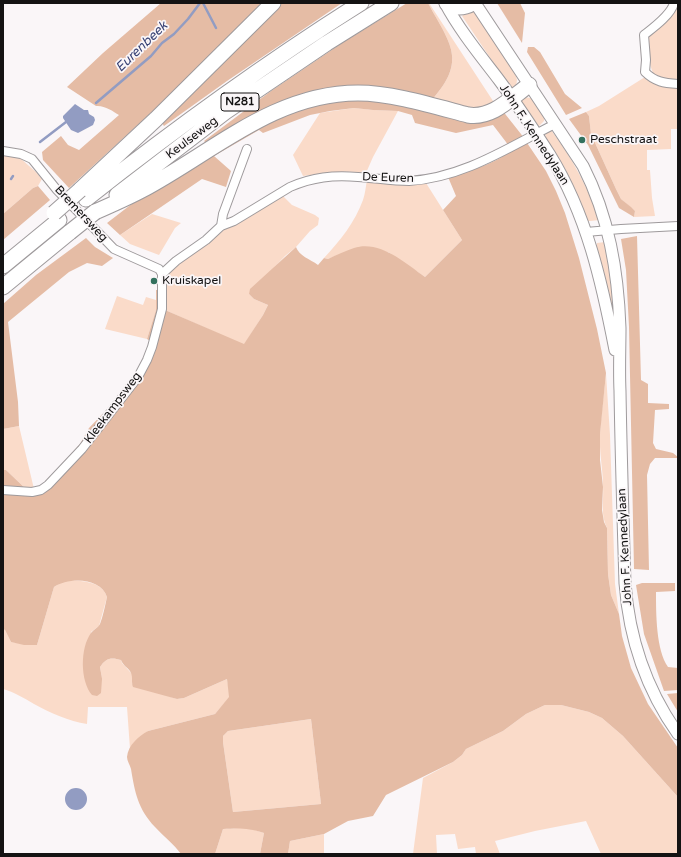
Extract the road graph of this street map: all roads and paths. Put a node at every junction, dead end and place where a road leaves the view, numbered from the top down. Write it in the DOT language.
graph roads {
  1 [pos="273,3"];
  2 [pos="361,3"];
  3 [pos="391,3"];
  4 [pos="446,3"];
  5 [pos="474,3"];
  6 [pos="674,3"];
  7 [pos="678,84"];
  8 [pos="529,85"];
  9 [pos="511,98"];
  10 [pos="555,124"];
  11 [pos="536,134"];
  12 [pos="247,149"];
  13 [pos="3,151"];
  14 [pos="83,195"];
  15 [pos="95,212"];
  16 [pos="221,226"];
  17 [pos="678,226"];
  18 [pos="607,230"];
  19 [pos="586,232"];
  20 [pos="3,266"];
  21 [pos="162,274"];
  22 [pos="3,288"];
  23 [pos="619,373"];
  24 [pos="3,490"];
  25 [pos="678,734"];
  1 -- 14 [label="highway, N281"];
  2 -- 14 [label="highway, Keulseweg / N281"];
  3 -- 15 [label="highway, Keulseweg / N281"];
  4 -- 5 [label="highway"];
  4 -- 9 [label="street, John F. Kennedylaan"];
  5 -- 8 [label="street, John F. Kennedylaan"];
  6 -- 7 [label="street"];
  8 -- 9 [label="highway, N281"];
  8 -- 10 [label="street, John F. Kennedylaan"];
  9 -- 11 [label="street, John F. Kennedylaan"];
  9 -- 15 [label="highway, N281"];
  10 -- 11 [label="street, De Euren"];
  10 -- 18 [label="street, John F. Kennedylaan"];
  11 -- 16 [label="street, De Euren"];
  11 -- 19 [label="street, John F. Kennedylaan"];
  12 -- 16 [label="street"];
  13 -- 21 [label="street, Bremersweg"];
  14 -- 20 [label="highway, Keulseweg / N281"];
  15 -- 22 [label="highway, Keulseweg / N281, bridge"];
  16 -- 21 [label="street, De Euren"];
  17 -- 18 [label="street"];
  18 -- 19 [label="street"];
  18 -- 23 [label="street, John F. Kennedylaan"];
  19 -- 23 [label="street, John F. Kennedylaan"];
  21 -- 24 [label="street, Kleekampsweg"];
  23 -- 25 [label="street, John F. Kennedylaan"];
}
